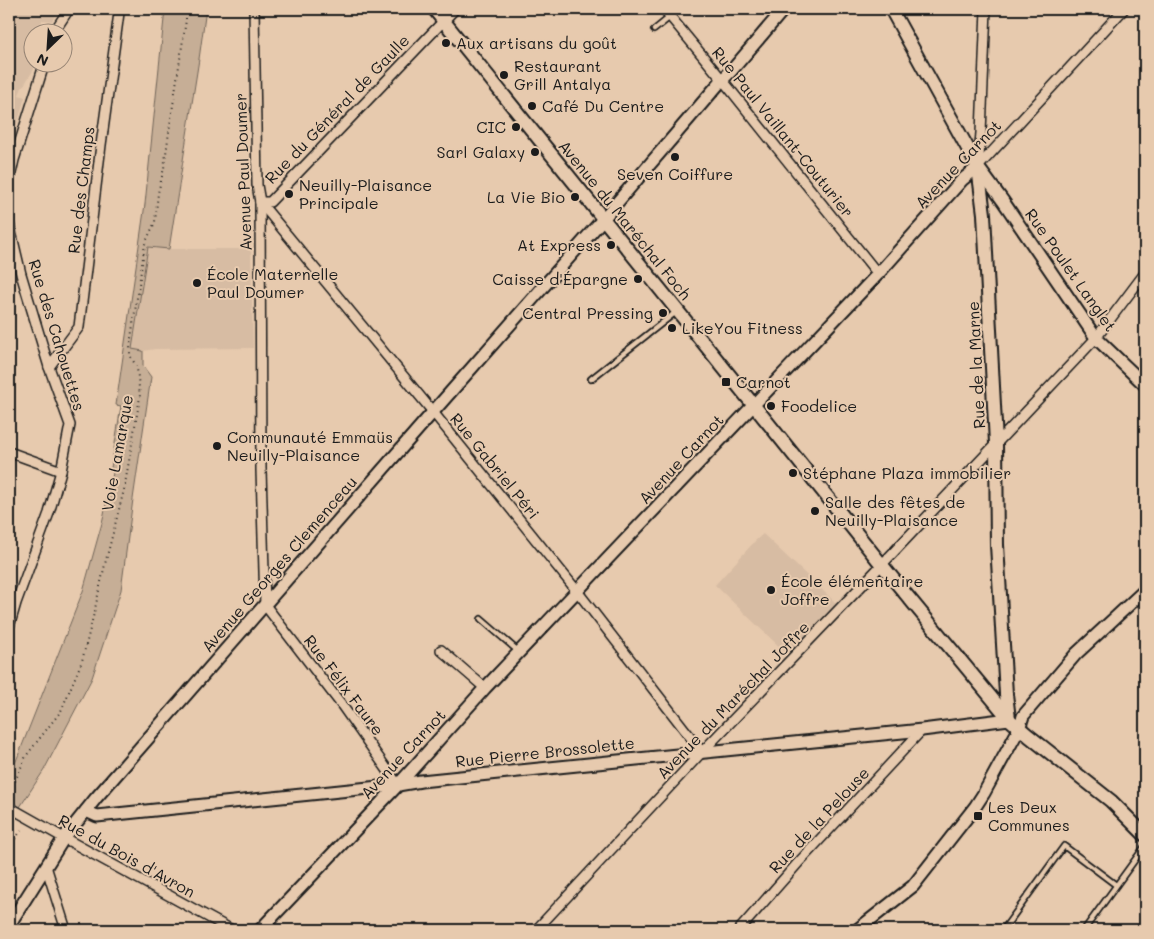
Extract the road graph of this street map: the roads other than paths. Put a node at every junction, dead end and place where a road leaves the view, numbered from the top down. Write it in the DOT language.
graph roads {
  1 [pos="69,9"];
  2 [pos="117,9"];
  3 [pos="254,9"];
  4 [pos="434,9"];
  5 [pos="455,9"];
  6 [pos="664,9"];
  7 [pos="784,9"];
  8 [pos="890,9"];
  9 [pos="986,9"];
  10 [pos="1124,9"];
  11 [pos="670,17"];
  12 [pos="443,20"];
  13 [pos="61,22"];
  14 [pos="654,30"];
  15 [pos="42,72"];
  16 [pos="722,80"];
  17 [pos="978,167"];
  18 [pos="9,182"];
  19 [pos="260,202"];
  20 [pos="603,219"];
  21 [pos="9,223"];
  22 [pos="1145,273"];
  23 [pos="878,274"];
  24 [pos="678,310"];
  25 [pos="1096,338"];
  26 [pos="50,367"];
  27 [pos="591,379"];
  28 [pos="1145,385"];
  29 [pos="754,405"];
  30 [pos="433,412"];
  31 [pos="996,443"];
  32 [pos="9,452"];
  33 [pos="61,471"];
  34 [pos="882,565"];
  35 [pos="1145,590"];
  36 [pos="578,592"];
  37 [pos="265,605"];
  38 [pos="481,619"];
  39 [pos="9,627"];
  40 [pos="441,650"];
  41 [pos="520,653"];
  42 [pos="485,688"];
  43 [pos="1009,719"];
  44 [pos="1019,728"];
  45 [pos="922,730"];
  46 [pos="702,752"];
  47 [pos="398,785"];
  48 [pos="9,807"];
  49 [pos="86,811"];
  50 [pos="1145,835"];
  51 [pos="64,838"];
  52 [pos="1145,846"];
  53 [pos="46,866"];
  54 [pos="1116,885"];
  55 [pos="9,925"];
  56 [pos="66,930"];
  57 [pos="232,930"];
  58 [pos="260,930"];
  59 [pos="536,930"];
  60 [pos="739,930"];
  61 [pos="857,930"];
  62 [pos="1004,930"];
  63 [pos="1084,930"];
  1 -- 13 [label="street"];
  2 -- 26 [label="street, Rue des Champs"];
  3 -- 19 [label="street, Avenue Paul Doumer"];
  4 -- 12 [label="main road, Avenue du Maréchal Foch"];
  5 -- 12 [label="street, Rue du Général de Gaulle"];
  6 -- 11 [label="street, Rue Paul Vaillant-Couturier"];
  7 -- 16 [label="street, Avenue Georges Clemenceau"];
  8 -- 17 [label="main road"];
  9 -- 17 [label="street, Rue de la Marne"];
  10 -- 17 [label="street, Avenue Carnot"];
  11 -- 14 [label="lane"];
  11 -- 16 [label="street, Rue Paul Vaillant-Couturier"];
  12 -- 19 [label="street, Rue du Général de Gaulle"];
  12 -- 20 [label="main road, Avenue du Maréchal Foch"];
  15 -- 18 [label="street"];
  16 -- 20 [label="street, Avenue Georges Clemenceau"];
  16 -- 23 [label="street, Rue Paul Vaillant-Couturier"];
  17 -- 23 [label="street, Avenue Carnot"];
  17 -- 25 [label="street, Rue Poulet Langlet"];
  17 -- 31 [label="main road, Rue de la Marne"];
  19 -- 30 [label="street, Rue Gabriel Péri"];
  19 -- 37 [label="street, Avenue Paul Doumer"];
  20 -- 24 [label="main road, Avenue du Maréchal Foch"];
  20 -- 30 [label="street, Avenue Georges Clemenceau"];
  21 -- 26 [label="street, Rue des Cahouettes"];
  22 -- 25 [label="street, Avenue du Maréchal Joffre"];
  23 -- 29 [label="street, Avenue Carnot"];
  24 -- 27 [label="lane"];
  24 -- 29 [label="main road, Avenue du Maréchal Foch"];
  25 -- 28 [label="street, Rue Poulet Langlet"];
  25 -- 31 [label="street, Avenue du Maréchal Joffre"];
  26 -- 33 [label="street, Rue des Cahouettes"];
  29 -- 34 [label="main road, Avenue du Maréchal Foch"];
  29 -- 36 [label="street, Avenue Carnot"];
  30 -- 36 [label="street, Rue Gabriel Péri"];
  30 -- 37 [label="street, Avenue Georges Clemenceau"];
  31 -- 34 [label="street, Avenue du Maréchal Joffre"];
  31 -- 43 [label="main road, Rue de la Marne"];
  32 -- 33 [label="street"];
  33 -- 39 [label="street, Rue des Cahouettes"];
  34 -- 43 [label="main road, Avenue du Maréchal Foch"];
  34 -- 46 [label="street, Avenue du Maréchal Joffre"];
  35 -- 44 [label="street"];
  36 -- 41 [label="street, Avenue Carnot"];
  36 -- 46 [label="street, Rue Gabriel Péri"];
  37 -- 47 [label="street, Rue Félix Faure"];
  37 -- 49 [label="street, Avenue Georges Clemenceau"];
  38 -- 41 [label="lane"];
  40 -- 42 [label="street"];
  41 -- 42 [label="street, Avenue Carnot"];
  42 -- 47 [label="street, Avenue Carnot"];
  43 -- 44 [label="main road, Avenue du Maréchal Foch"];
  43 -- 45 [label="street, Rue Pierre Brossolette"];
  44 -- 50 [label="main road, Avenue du Maréchal Foch"];
  44 -- 61 [label="street"];
  45 -- 46 [label="street, Rue Pierre Brossolette"];
  45 -- 60 [label="street, Rue de la Pelouse"];
  46 -- 47 [label="street, Rue Pierre Brossolette"];
  46 -- 59 [label="street, Avenue du Maréchal Joffre"];
  47 -- 49 [label="street, Rue Pierre Brossolette"];
  47 -- 58 [label="street, Avenue Carnot"];
  48 -- 51 [label="street, Rue du Bois d'Avron"];
  49 -- 51 [label="street, Avenue Georges Clemenceau"];
  51 -- 53 [label="street, Avenue Georges Clemenceau"];
  51 -- 57 [label="street, Rue du Bois d'Avron"];
  52 -- 54 [label="lane"];
  53 -- 55 [label="street, Avenue Georges Clemenceau"];
  53 -- 56 [label="street"];
  54 -- 62 [label="lane"];
  54 -- 63 [label="lane"];
}
